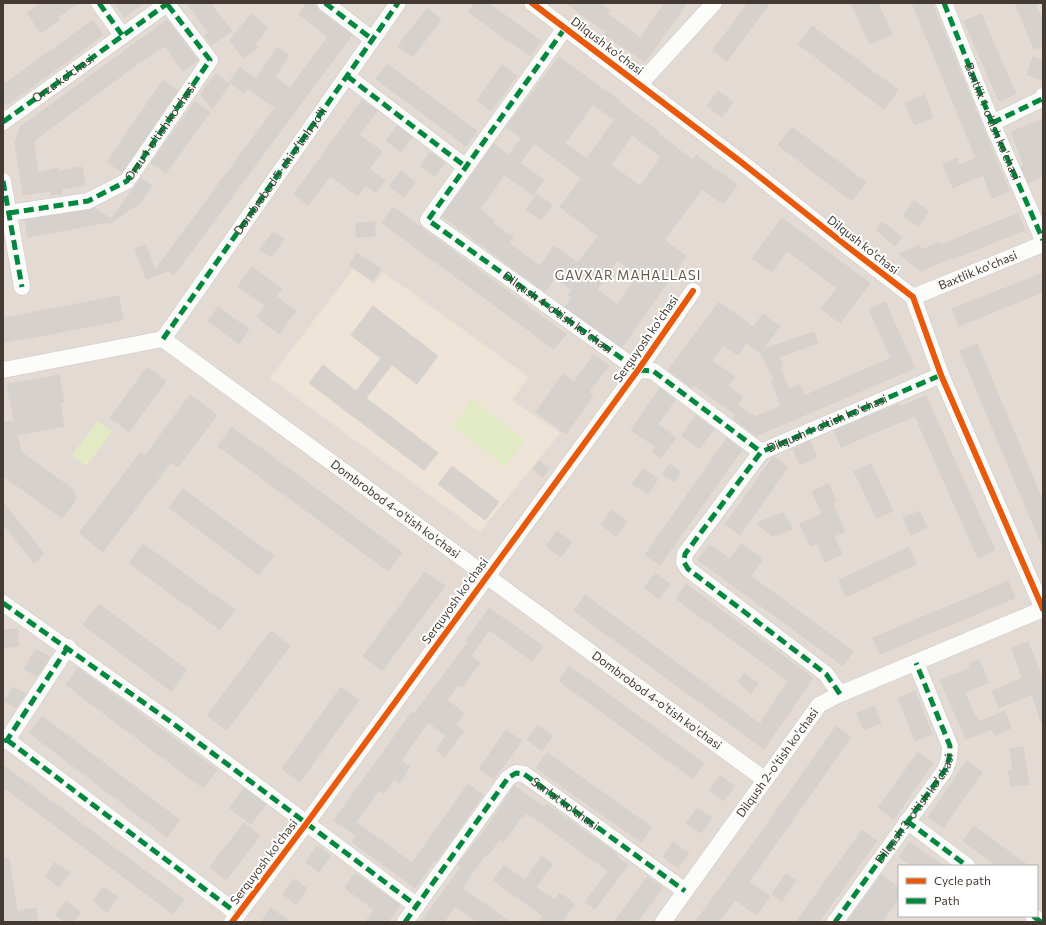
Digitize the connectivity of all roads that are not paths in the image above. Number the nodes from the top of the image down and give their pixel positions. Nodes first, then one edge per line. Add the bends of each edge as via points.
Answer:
1 (100, 3) edge
2 (167, 3) edge
3 (325, 3) edge
4 (398, 3) edge
5 (532, 3) edge
6 (714, 3) edge
7 (944, 3) edge
8 (565, 28) junction
9 (122, 35) junction
10 (372, 39) junction
11 (347, 76) junction
12 (640, 84) junction
13 (1043, 96) edge
14 (3, 122) edge
15 (992, 123) junction
16 (466, 167) junction
17 (3, 181) edge
18 (8, 213) junction
19 (1043, 240) edge
20 (1043, 244) edge
21 (22, 287) dead end
22 (693, 291) dead end
23 (913, 297) junction
24 (163, 339) junction
25 (3, 370) edge
26 (638, 370) junction
27 (942, 375) junction
28 (761, 452) junction
29 (486, 577) junction
30 (3, 603) edge
31 (1043, 609) edge
32 (68, 647) junction
33 (916, 663) junction
34 (840, 694) junction
35 (5, 741) edge
36 (764, 779) junction
37 (907, 821) junction
38 (306, 824) junction
39 (966, 865) edge
40 (685, 891) junction
41 (416, 906) junction
42 (235, 918) edge
43 (405, 922) edge
44 (663, 922) edge
45 (835, 922) edge

1 - 9 street
2 - 9 street, Orzu ko'chasi
2 - 18 street, Orzu 1-o'tish ko'chasi via 210,60 127,181 88,201
3 - 10 street
4 - 10 street, Dombrabod 5-chi o'tish yo'li
5 - 8 street, Dilqush ko'chasi
6 - 12 street
7 - 15 street, Baxtlik 1-o'tish ko'chasi
8 - 12 street, Dilqush ko'chasi
8 - 16 street, Dilqush 4-o'tish ko'chasi
9 - 14 street, Orzu ko'chasi
10 - 11 street, Dombrabod 5-chi o'tish yo'li
11 - 16 street
11 - 24 street, Dombrabod 5-chi o'tish yo'li
12 - 23 street, Dilqush ko'chasi
13 - 15 street via 1042,99
15 - 19 street, Baxtlik 1-o'tish ko'chasi
16 - 26 street, Dilqush 4-o'tish ko'chasi via 428,220
17 - 18 street
18 - 21 street
20 - 23 street, Baxtlik ko'chasi
22 - 26 street, Serquyosh ko'chasi
23 - 27 street
24 - 25 street
24 - 29 street, Dombrobod 4-o'tish ko'chasi
26 - 28 street, Dilqush 4-o'tish ko'chasi via 653,371
26 - 29 street, Serquyosh ko'chasi
27 - 28 street, Dilqush 1-o'tish ko'chasi
27 - 31 street
28 - 34 street, Dilqush 1-o'tish ko'chasi via 685,554 684,562 688,569 826,674
29 - 36 street, Dombrobod 4-o'tish ko'chasi
29 - 38 street, Serquyosh ko'chasi
30 - 32 street
31 - 33 street, Dilqush 2-o'tish ko'chasi
32 - 35 street
32 - 38 street
33 - 34 street, Dilqush 2-o'tish ko'chasi
33 - 37 street, Dilqush 3-o'tish ko'chasi via 950,746 945,770
34 - 36 street, Dilqush 2-o'tish ko'chasi via 819,705
35 - 42 street, Serquyosh ko'chasi
36 - 40 street, Dilqush 2-o'tish ko'chasi
37 - 39 street
37 - 45 street, Dilqush 3-o'tish ko'chasi
38 - 41 street
38 - 42 street, Serquyosh ko'chasi
40 - 41 street, San'at ko'chasi via 524,774 516,773 508,778
40 - 44 street, Dilqush 2-o'tish ko'chasi
41 - 43 street, San'at ko'chasi

